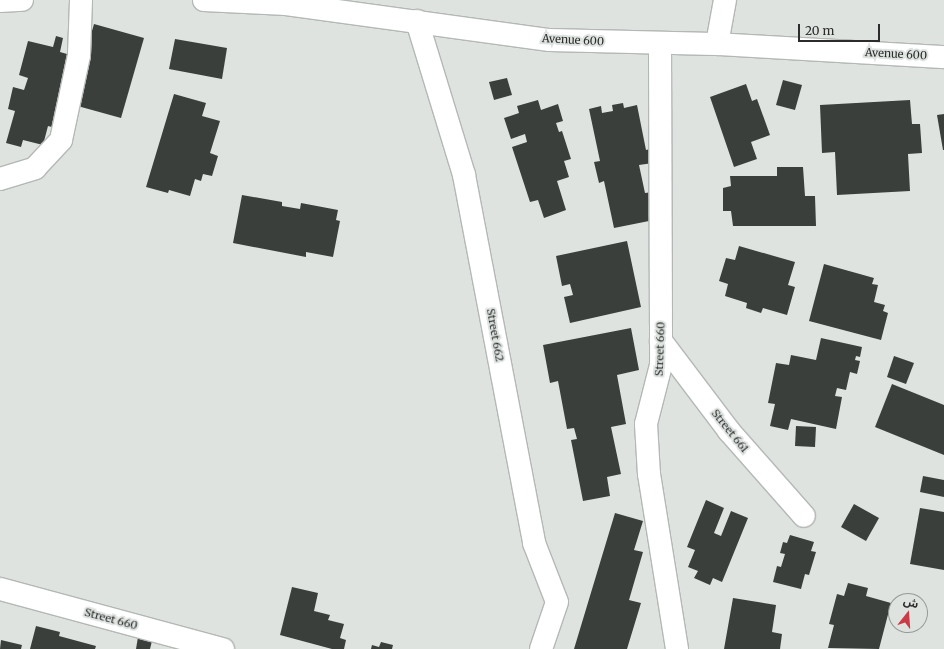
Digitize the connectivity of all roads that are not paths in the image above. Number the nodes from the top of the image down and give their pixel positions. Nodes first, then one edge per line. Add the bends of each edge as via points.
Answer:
1 (22, 0) edge
2 (81, 0) edge
3 (204, 0) edge
4 (725, 0) edge
5 (0, 1) edge
6 (417, 21) junction
7 (660, 44) junction
8 (717, 44) junction
9 (944, 57) edge
10 (0, 179) edge
11 (661, 341) junction
12 (804, 516) dead end
13 (0, 589) edge
14 (223, 649) edge
15 (541, 649) edge
16 (677, 649) edge

1 - 5 street
2 - 10 street via 79,55 61,140 35,168
3 - 6 street, Avenue 600 via 286,4
4 - 8 street
6 - 7 street, Avenue 600 via 550,40
6 - 15 street, Street 662 via 464,175 534,543 557,602
7 - 8 street, Avenue 600
7 - 11 street, Street 660
8 - 9 street, Avenue 600
11 - 12 street, Street 661 via 729,431
11 - 16 street, Street 660 via 658,382 646,424 647,459
13 - 14 street, Street 660

